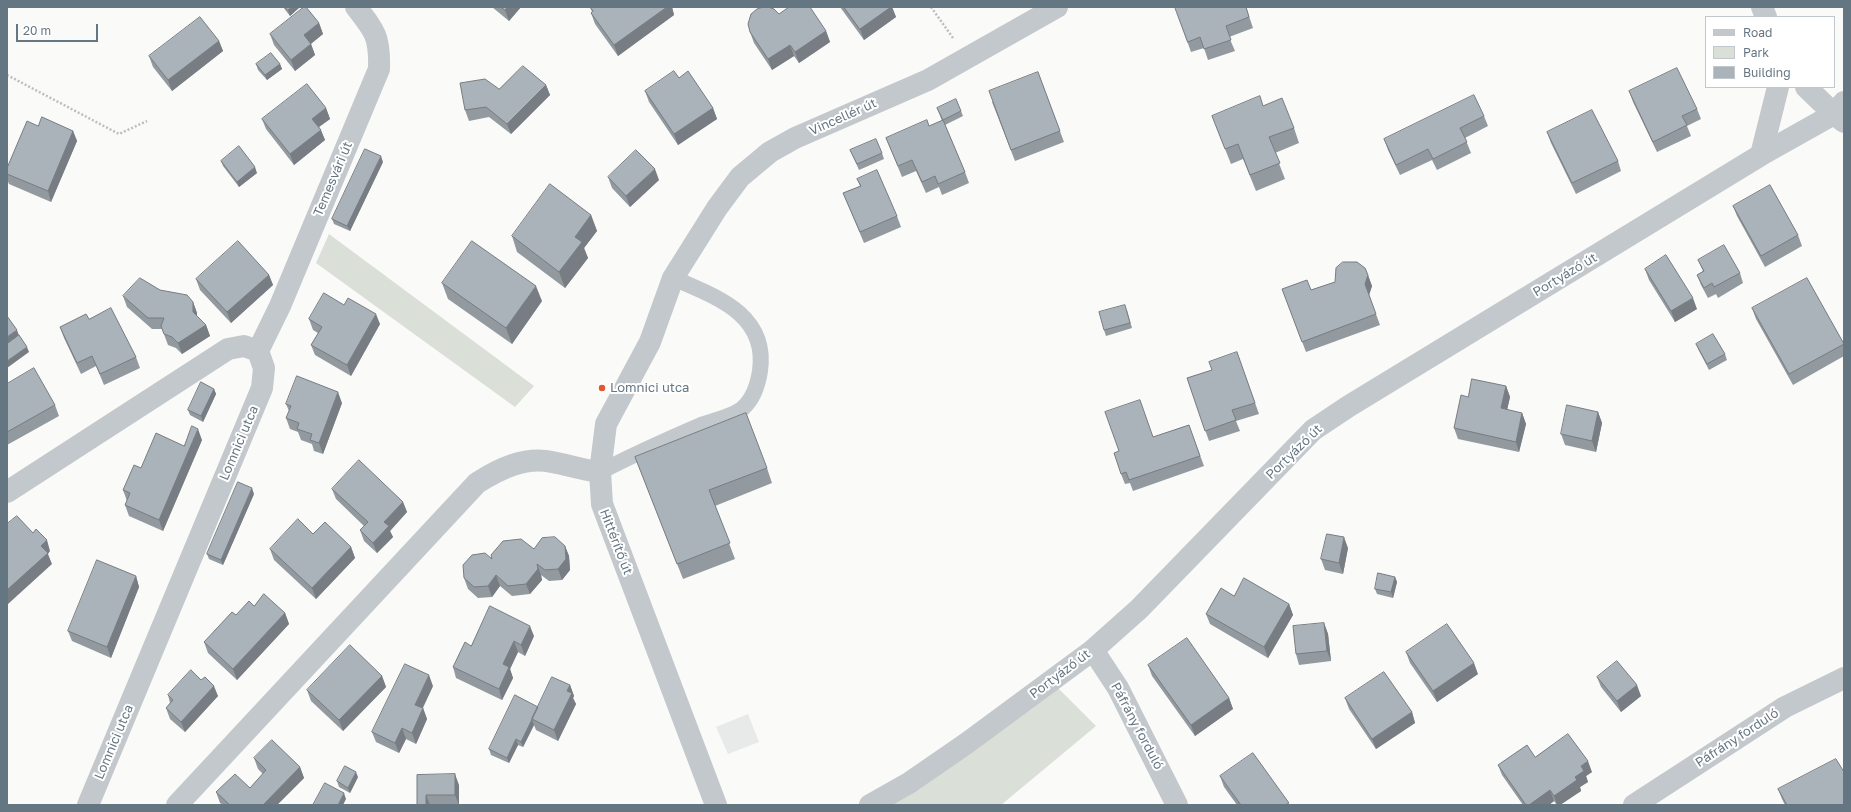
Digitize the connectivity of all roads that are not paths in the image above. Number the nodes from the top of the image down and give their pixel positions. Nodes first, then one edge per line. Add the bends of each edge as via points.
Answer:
1 (356, 7) edge
2 (1057, 7) edge
3 (1778, 88) edge
4 (1807, 88) edge
5 (1841, 113) edge
6 (1762, 155) junction
7 (674, 278) junction
8 (258, 351) junction
9 (600, 472) junction
10 (7, 492) edge
11 (1093, 650) junction
12 (1844, 678) edge
13 (88, 805) edge
14 (177, 805) edge
15 (716, 805) edge
16 (870, 805) edge
17 (1177, 805) edge
18 (1634, 805) edge

1 - 8 street, Temesvári út via 374,29 380,50 379,69 280,306
2 - 7 street, Vincellér út via 928,80 795,138 770,152 740,177 716,208
3 - 6 street
4 - 5 street
5 - 6 street, Portyázó út
6 - 11 street, Portyázó út via 1349,406 1314,430 1139,609
7 - 9 street, Hittérítő út via 650,342 606,424
7 - 9 lane via 721,299 739,311 754,331 762,358 758,387 743,409 643,449
8 - 10 street via 244,346 228,348
8 - 13 street, Lomnici utca via 264,368 262,388
9 - 14 street via 550,461 524,461 497,470 477,483
9 - 15 street, Hittérítő út via 602,504
11 - 16 street, Portyázó út via 967,743 909,783
11 - 17 street, Páfrány forduló via 1118,688
12 - 18 street, Páfrány forduló via 1785,707

